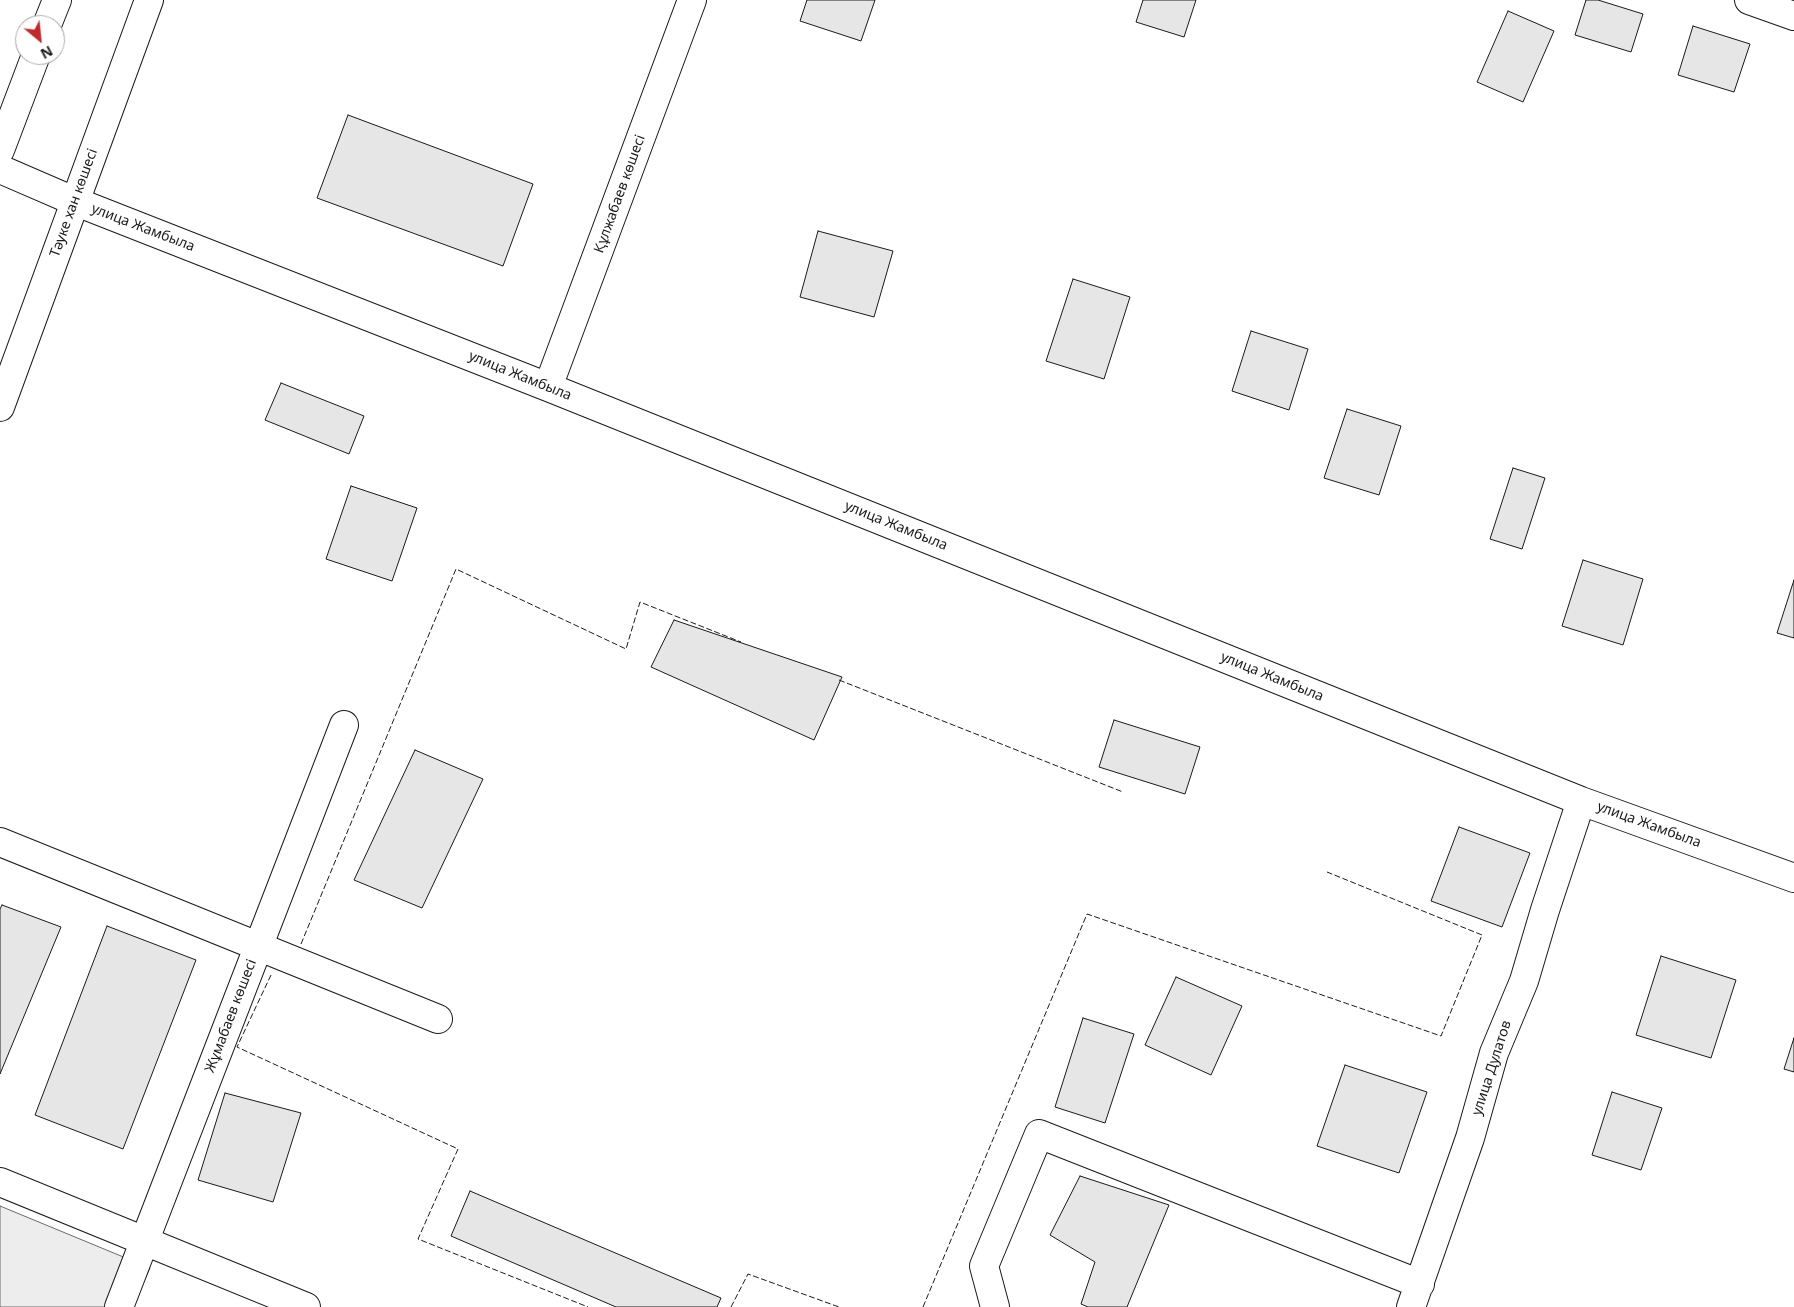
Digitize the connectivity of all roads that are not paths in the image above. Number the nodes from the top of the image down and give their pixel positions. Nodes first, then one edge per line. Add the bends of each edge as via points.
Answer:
1 (57, 0) edge
2 (149, 0) edge
3 (692, 0) edge
4 (1749, 0) edge
5 (51, 15) edge
6 (1794, 16) edge
7 (32, 65) edge
8 (0, 150) edge
9 (0, 169) edge
10 (74, 201) junction
11 (548, 387) junction
12 (0, 407) edge
13 (344, 725) dead end
14 (1581, 801) junction
15 (0, 842) edge
16 (1794, 878) edge
17 (258, 946) junction
18 (438, 1019) dead end
19 (0, 1182) edge
20 (144, 1241) junction
21 (1416, 1295) edge
22 (119, 1307) edge
23 (306, 1307) edge
24 (995, 1307) edge

1 - 5 street
2 - 10 street, Тәуке хан көшесі
3 - 11 street, Құлжабаев көшесі
4 - 6 street
7 - 8 street
9 - 10 street, улица Жамбыла
10 - 11 street, улица Жамбыла
10 - 12 street, Тәуке хан көшесі
11 - 14 street, улица Жамбыла
13 - 17 street, Жұмабаев көшесі
14 - 16 street, улица Жамбыла
14 - 21 street, улица Дулатов via 1524,981 1494,1053 1470,1138
15 - 17 street
17 - 18 street
17 - 20 street, Жұмабаев көшесі
19 - 20 street
20 - 22 street, Жұмабаев көшесі
20 - 23 street
21 - 24 street via 1039,1134 984,1266

